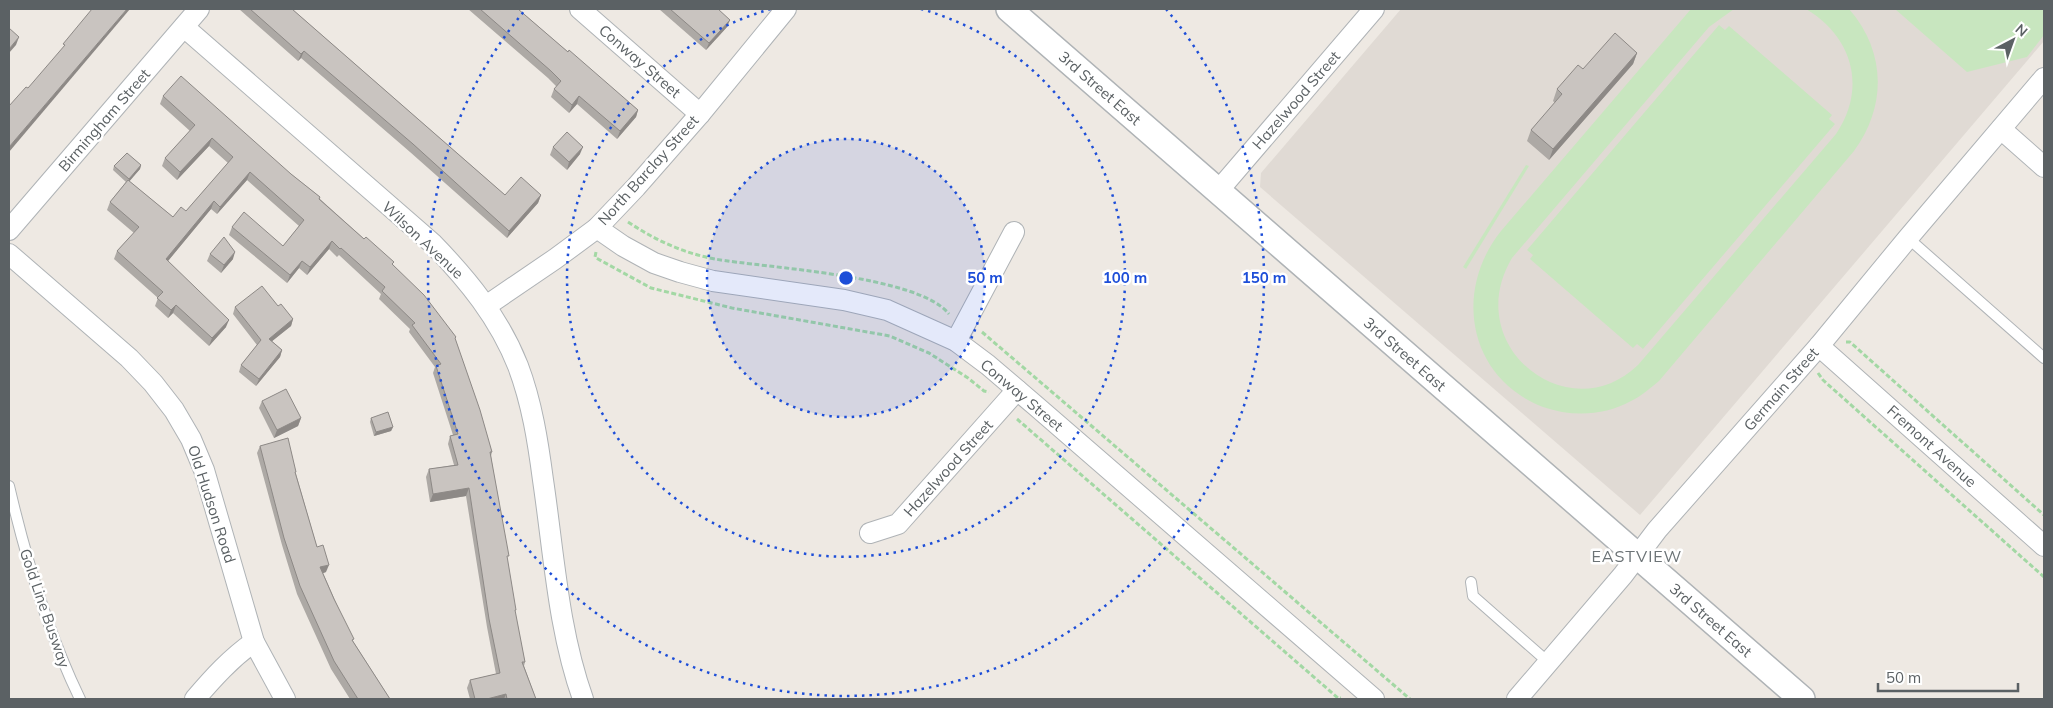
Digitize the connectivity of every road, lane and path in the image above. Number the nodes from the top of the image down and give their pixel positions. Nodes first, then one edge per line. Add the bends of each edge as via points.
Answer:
1 (199, 9) edge
2 (580, 9) edge
3 (786, 9) edge
4 (1009, 9) edge
5 (1374, 9) edge
6 (184, 27) junction
7 (2044, 78) edge
8 (700, 114) junction
9 (2001, 129) junction
10 (2044, 167) edge
11 (1218, 191) junction
12 (626, 220) dead end
13 (597, 228) junction
14 (9, 230) edge
15 (1014, 232) dead end
16 (1908, 238) junction
17 (596, 250) dead end
18 (9, 254) edge
19 (486, 306) junction
20 (949, 314) dead end
21 (979, 332) dead end
22 (956, 341) junction
23 (1844, 342) dead end
24 (1819, 346) junction
25 (2044, 358) edge
26 (1818, 373) dead end
27 (1017, 390) junction
28 (988, 392) dead end
29 (1016, 416) dead end
30 (9, 486) edge
31 (2044, 515) edge
32 (870, 533) dead end
33 (2044, 546) edge
34 (1637, 556) junction
35 (2044, 577) edge
36 (1471, 582) dead end
37 (254, 642) junction
38 (1548, 662) junction
39 (1341, 698) dead end
40 (1370, 698) edge
41 (80, 699) edge
42 (195, 699) edge
43 (285, 699) edge
44 (583, 699) edge
45 (1410, 699) edge
46 (1517, 699) edge
47 (1802, 699) edge

1 - 6 street, Birmingham Street
2 - 8 street, Conway Street
3 - 8 street, North Barclay Street
4 - 11 street, 3rd Street East
5 - 11 street, Hazelwood Street
6 - 14 street, Birmingham Street
6 - 19 street, Wilson Avenue via 432,243 462,274
7 - 9 street, Germain Street
8 - 13 street, North Barclay Street
9 - 10 street
9 - 16 street, Germain Street
11 - 34 street, 3rd Street East
12 - 20 path via 680,250 714,259 876,282 932,302
13 - 19 street, North Barclay Street
13 - 22 street, Conway Street via 654,263 680,272 713,281 844,300 887,310
15 - 22 street
16 - 24 street, Germain Street
16 - 25 lane
17 - 28 path via 598,259 651,288 732,308 890,336 928,353
18 - 37 street, Old Hudson Road via 129,358 174,410 204,470
19 - 44 street, Wilson Avenue via 507,342 529,398 562,625
21 - 45 path via 984,332
22 - 27 street, Conway Street
23 - 31 path via 1850,342
24 - 33 street, Fremont Avenue
24 - 34 street, Germain Street via 1656,530
26 - 35 path
27 - 32 street, Hazelwood Street via 898,524
27 - 40 street, Conway Street
29 - 39 path
30 - 41 lane, Gold Line Busway via 26,557 60,658
34 - 38 street, Germain Street
34 - 47 street, 3rd Street East
36 - 38 lane via 1473,596
37 - 42 street via 222,667
37 - 43 street, Old Hudson Road
38 - 46 street, Germain Street

